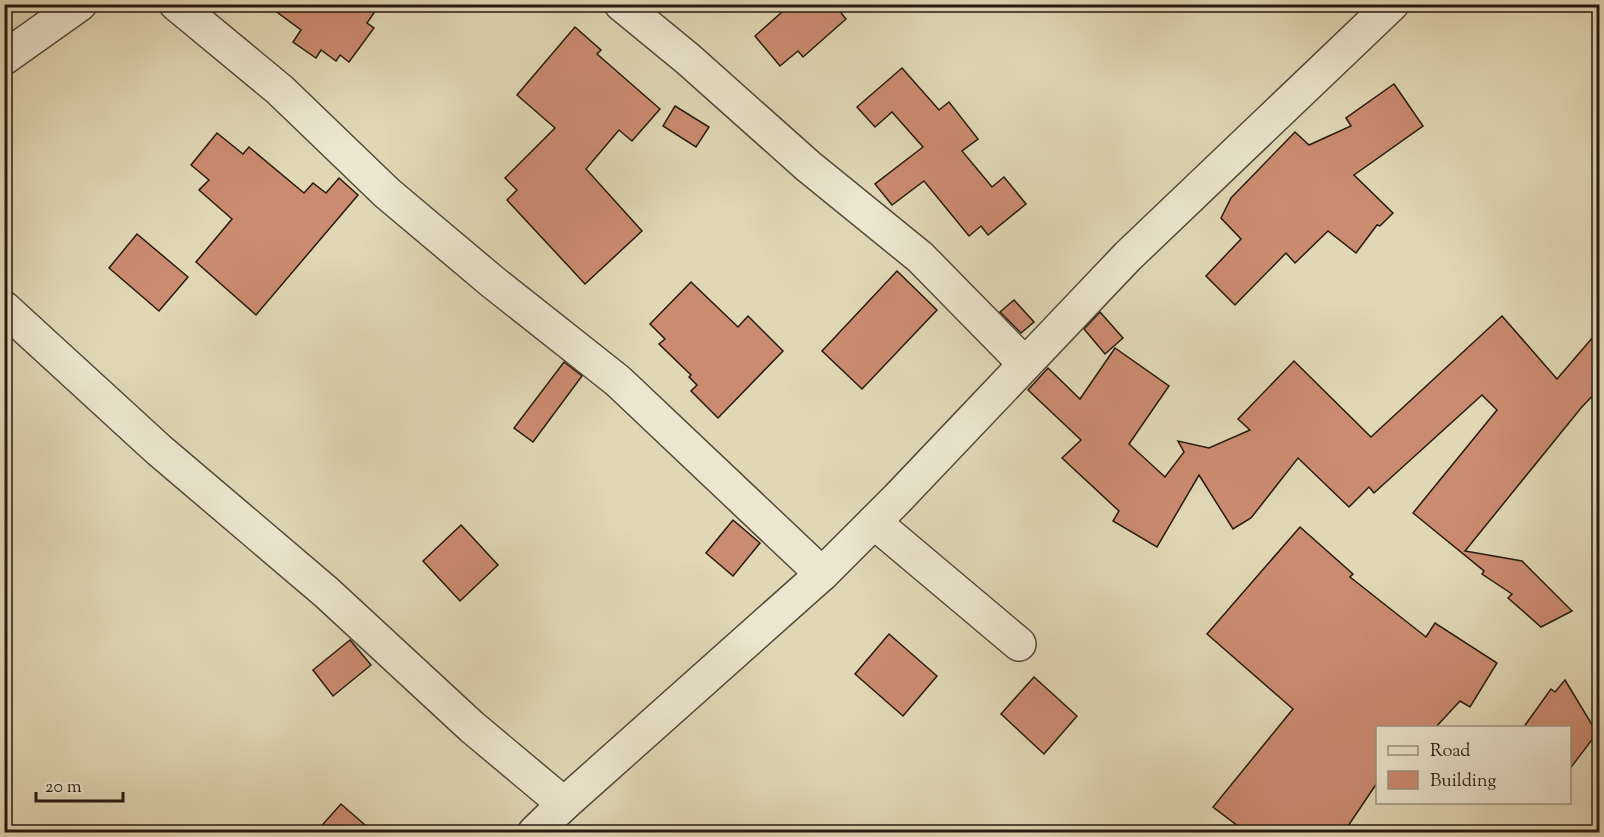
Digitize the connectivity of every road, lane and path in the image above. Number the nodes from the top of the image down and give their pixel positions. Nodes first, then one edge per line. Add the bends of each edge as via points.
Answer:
1 (80, 4) edge
2 (176, 4) edge
3 (621, 4) edge
4 (1392, 4) edge
5 (4, 58) edge
6 (4, 308) edge
7 (1025, 364) junction
8 (874, 522) junction
9 (822, 574) junction
10 (1019, 644) dead end
11 (564, 804) junction
12 (535, 832) edge

1 - 5 street
2 - 9 street via 280,90 387,193 618,381
3 - 7 street via 920,257
4 - 7 street via 1128,256
6 - 11 street via 159,450
7 - 8 street
8 - 9 street
8 - 10 street
9 - 11 street
11 - 12 street

